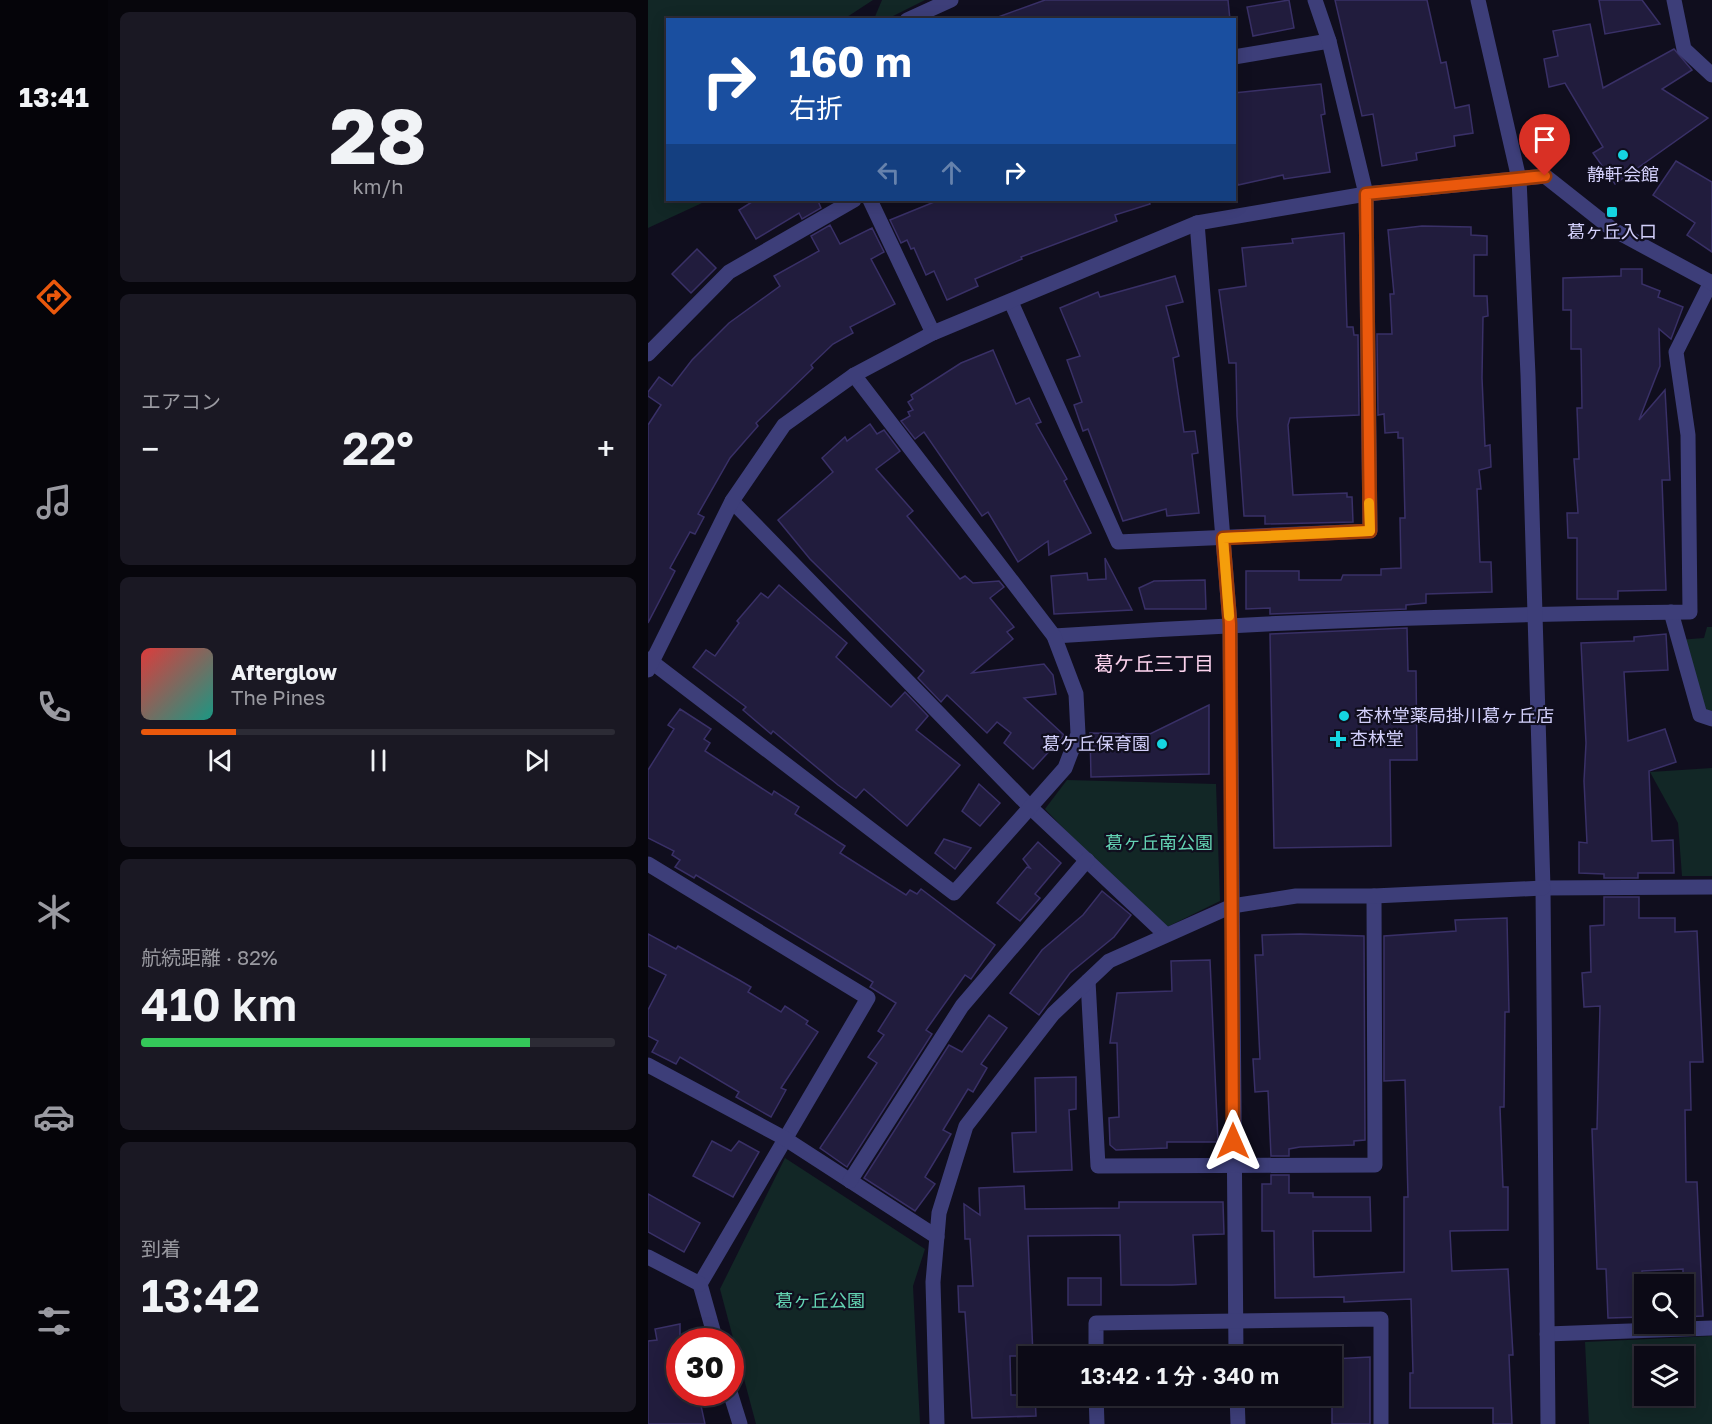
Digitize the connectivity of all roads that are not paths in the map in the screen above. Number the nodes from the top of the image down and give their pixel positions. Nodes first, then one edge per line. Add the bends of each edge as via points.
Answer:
1 (951, 0) edge
2 (1315, 0) edge
3 (1478, 0) edge
4 (1674, 0) edge
5 (912, 18) edge
6 (1329, 41) junction
7 (1236, 57) edge
8 (1712, 75) edge
9 (1519, 179) junction
10 (1366, 194) junction
11 (852, 201) edge
12 (870, 201) edge
13 (1197, 223) junction
14 (1711, 283) edge
15 (1011, 302) junction
16 (933, 333) junction
17 (648, 354) edge
18 (854, 375) junction
19 (732, 501) junction
20 (1223, 538) junction
21 (1671, 612) junction
22 (1537, 614) junction
23 (1230, 624) junction
24 (1054, 636) junction
25 (649, 664) edge
26 (1712, 720) edge
27 (1030, 807) junction
28 (1087, 860) junction
29 (648, 864) edge
30 (1712, 887) edge
31 (1543, 888) junction
32 (1374, 896) junction
33 (1232, 906) junction
34 (1165, 934) junction
35 (1088, 981) junction
36 (648, 1065) edge
37 (784, 1138) junction
38 (1233, 1164) junction
39 (850, 1181) junction
40 (937, 1237) junction
41 (648, 1257) edge
42 (700, 1284) junction
43 (1236, 1321) junction
44 (712, 1328) edge
45 (1712, 1328) edge
46 (1547, 1335) junction
47 (1096, 1346) edge
48 (1236, 1346) edge
49 (734, 1406) edge
50 (1096, 1406) edge
51 (1237, 1406) edge
52 (740, 1424) edge
53 (937, 1424) edge
54 (1097, 1424) edge
55 (1238, 1424) edge
56 (1381, 1424) edge
57 (1548, 1424) edge

1 - 5 street
2 - 6 street
3 - 9 street
4 - 8 street via 1684,49
6 - 7 street
6 - 10 street
9 - 10 street
9 - 14 street via 1545,176 1612,229
9 - 22 street
10 - 13 street
10 - 20 street via 1370,531
11 - 17 street via 729,272
12 - 16 street
13 - 15 street
13 - 20 street
14 - 21 street via 1676,352 1688,435 1689,612
15 - 16 street
15 - 20 street via 1118,543
16 - 18 street
18 - 19 street via 784,425
18 - 24 street
19 - 25 street
19 - 27 street
20 - 23 street
21 - 22 street
21 - 26 street via 1700,715
22 - 23 street
22 - 31 street
23 - 24 street
23 - 33 street
24 - 27 street via 1076,694 1078,734 1065,768
25 - 27 street via 954,893
27 - 28 street
28 - 34 street
28 - 39 street via 962,1006
29 - 37 street via 868,998
30 - 31 street
31 - 32 street
31 - 46 street
32 - 33 street via 1296,896
32 - 38 street via 1375,1165
33 - 34 street
33 - 38 street
34 - 35 street via 1109,961
35 - 38 street via 1098,1166
35 - 40 street via 1053,1014 966,1126 939,1213
36 - 37 street
37 - 39 street
37 - 42 street
38 - 43 street
39 - 40 street
40 - 53 street via 933,1282
41 - 42 street
42 - 44 street
43 - 47 street via 1096,1323
43 - 48 street
43 - 56 street via 1381,1319
45 - 46 street
46 - 57 street
49 - 52 street
50 - 54 street
51 - 55 street

